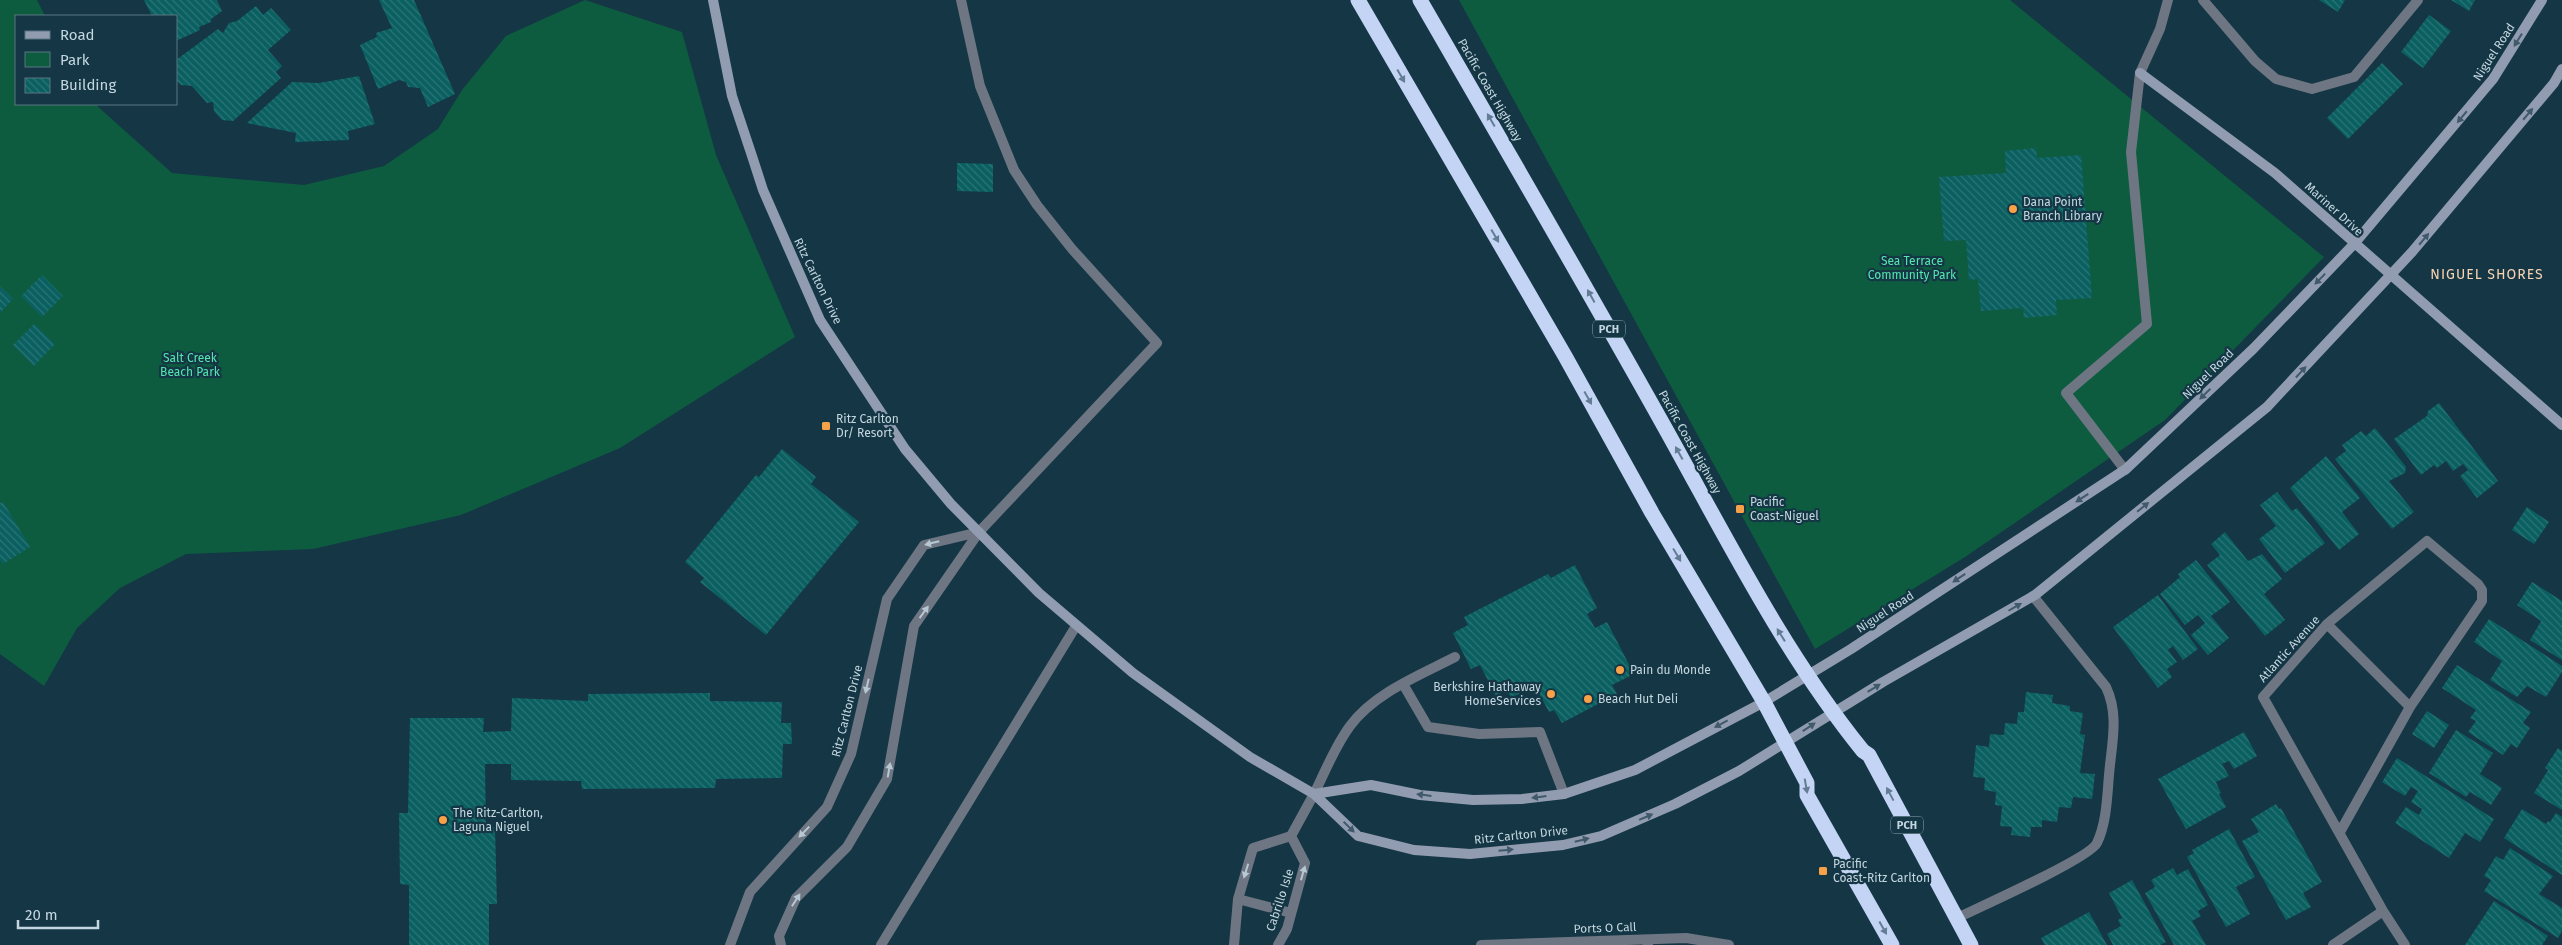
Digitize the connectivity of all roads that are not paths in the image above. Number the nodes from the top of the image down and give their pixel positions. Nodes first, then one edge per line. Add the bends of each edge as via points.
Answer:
1 (713, 0) edge
2 (961, 0) edge
3 (1358, 0) edge
4 (2168, 0) edge
5 (2203, 0) edge
6 (2418, 0) edge
7 (2542, 0) edge
8 (1421, 1) edge
9 (2562, 70) edge
10 (2140, 73) junction
11 (2354, 244) junction
12 (2391, 275) junction
13 (2562, 425) edge
14 (2125, 470) junction
15 (979, 532) junction
16 (2033, 596) junction
17 (2327, 624) junction
18 (1076, 626) junction
19 (1455, 657) dead end
20 (1808, 676) junction
21 (1403, 684) junction
22 (1764, 702) junction
23 (2410, 707) junction
24 (1832, 713) junction
25 (1787, 742) junction
26 (1314, 794) junction
27 (1564, 794) junction
28 (2340, 832) junction
29 (1291, 836) junction
30 (1238, 899) junction
31 (2384, 911) junction
32 (1291, 913) junction
33 (1957, 918) junction
34 (1647, 942) edge
35 (730, 945) edge
36 (781, 945) edge
37 (881, 945) edge
38 (1234, 945) edge
39 (1278, 945) edge
40 (1481, 945) edge
41 (1729, 945) edge
42 (1892, 945) edge
43 (1971, 945) edge
44 (2333, 945) edge
45 (2405, 945) edge

1 - 15 street, Ritz Carlton Drive via 732,96 763,190 820,320 905,449
2 - 15 street via 980,86 1014,170 1066,242 1157,343
3 -> 22 highway
4 - 10 street via 2160,29
5 - 6 street via 2255,61 2276,79 2312,89 2354,78
7 -> 11 street, Niguel Road via 2493,79
20 -> 8 highway, Pacific Coast Highway / PCH via 1780,634 1516,162
12 -> 9 street
10 - 11 street, Mariner Drive via 2275,174
10 - 14 street via 2131,152 2147,324 2066,393
11 - 12 street, Mariner Drive
11 -> 14 street, Niguel Road via 2252,349
12 - 13 street, Mariner Drive
16 -> 12 street via 2267,407
14 -> 20 street, Niguel Road
15 - 18 street, Ritz Carlton Drive via 1038,593
15 -> 35 street, Ritz Carlton Drive via 924,545 887,599 851,754 827,807 750,892
36 -> 15 street via 779,936 796,898 847,847 887,779 914,626
24 -> 16 street
16 - 33 street via 2106,687 2113,701 2114,727 2104,821 2096,845 2084,854 2042,878
17 - 23 street
17 - 23 street, Atlantic Avenue via 2426,541 2478,584 2482,590 2482,601
17 - 28 street, Atlantic Avenue via 2263,697
18 - 26 street, Ritz Carlton Drive via 1133,674 1250,757
18 - 37 street
19 - 21 street
20 - 22 street, Niguel Road
20 - 24 highway, Pacific Coast Highway / PCH
21 - 26 street via 1367,708 1350,726
21 - 27 street via 1428,727 1479,734 1540,732
22 - 25 highway
22 -> 27 street via 1635,770
23 - 28 street
25 -> 24 street, Ritz Carlton Drive
33 -> 24 highway, Pacific Coast Highway / PCH via 1869,755
26 -> 25 street, Ritz Carlton Drive via 1358,836 1414,850 1470,854 1563,845 1601,836 1675,804
25 -> 42 highway via 1807,783 1807,795
27 -> 26 street via 1472,800 1420,795 1371,785
26 - 29 street
28 - 31 street, Atlantic Avenue
29 -> 30 street via 1253,848
32 -> 29 street, Cabrillo Isle via 1305,863
30 - 32 street
30 - 38 street
31 - 44 street
31 - 45 street, Atlantic Avenue
32 - 39 street, Cabrillo Isle
33 - 43 highway, Pacific Coast Highway / PCH
34 - 40 street, Ports O Call
34 - 41 street, Ports O Call via 1686,938

